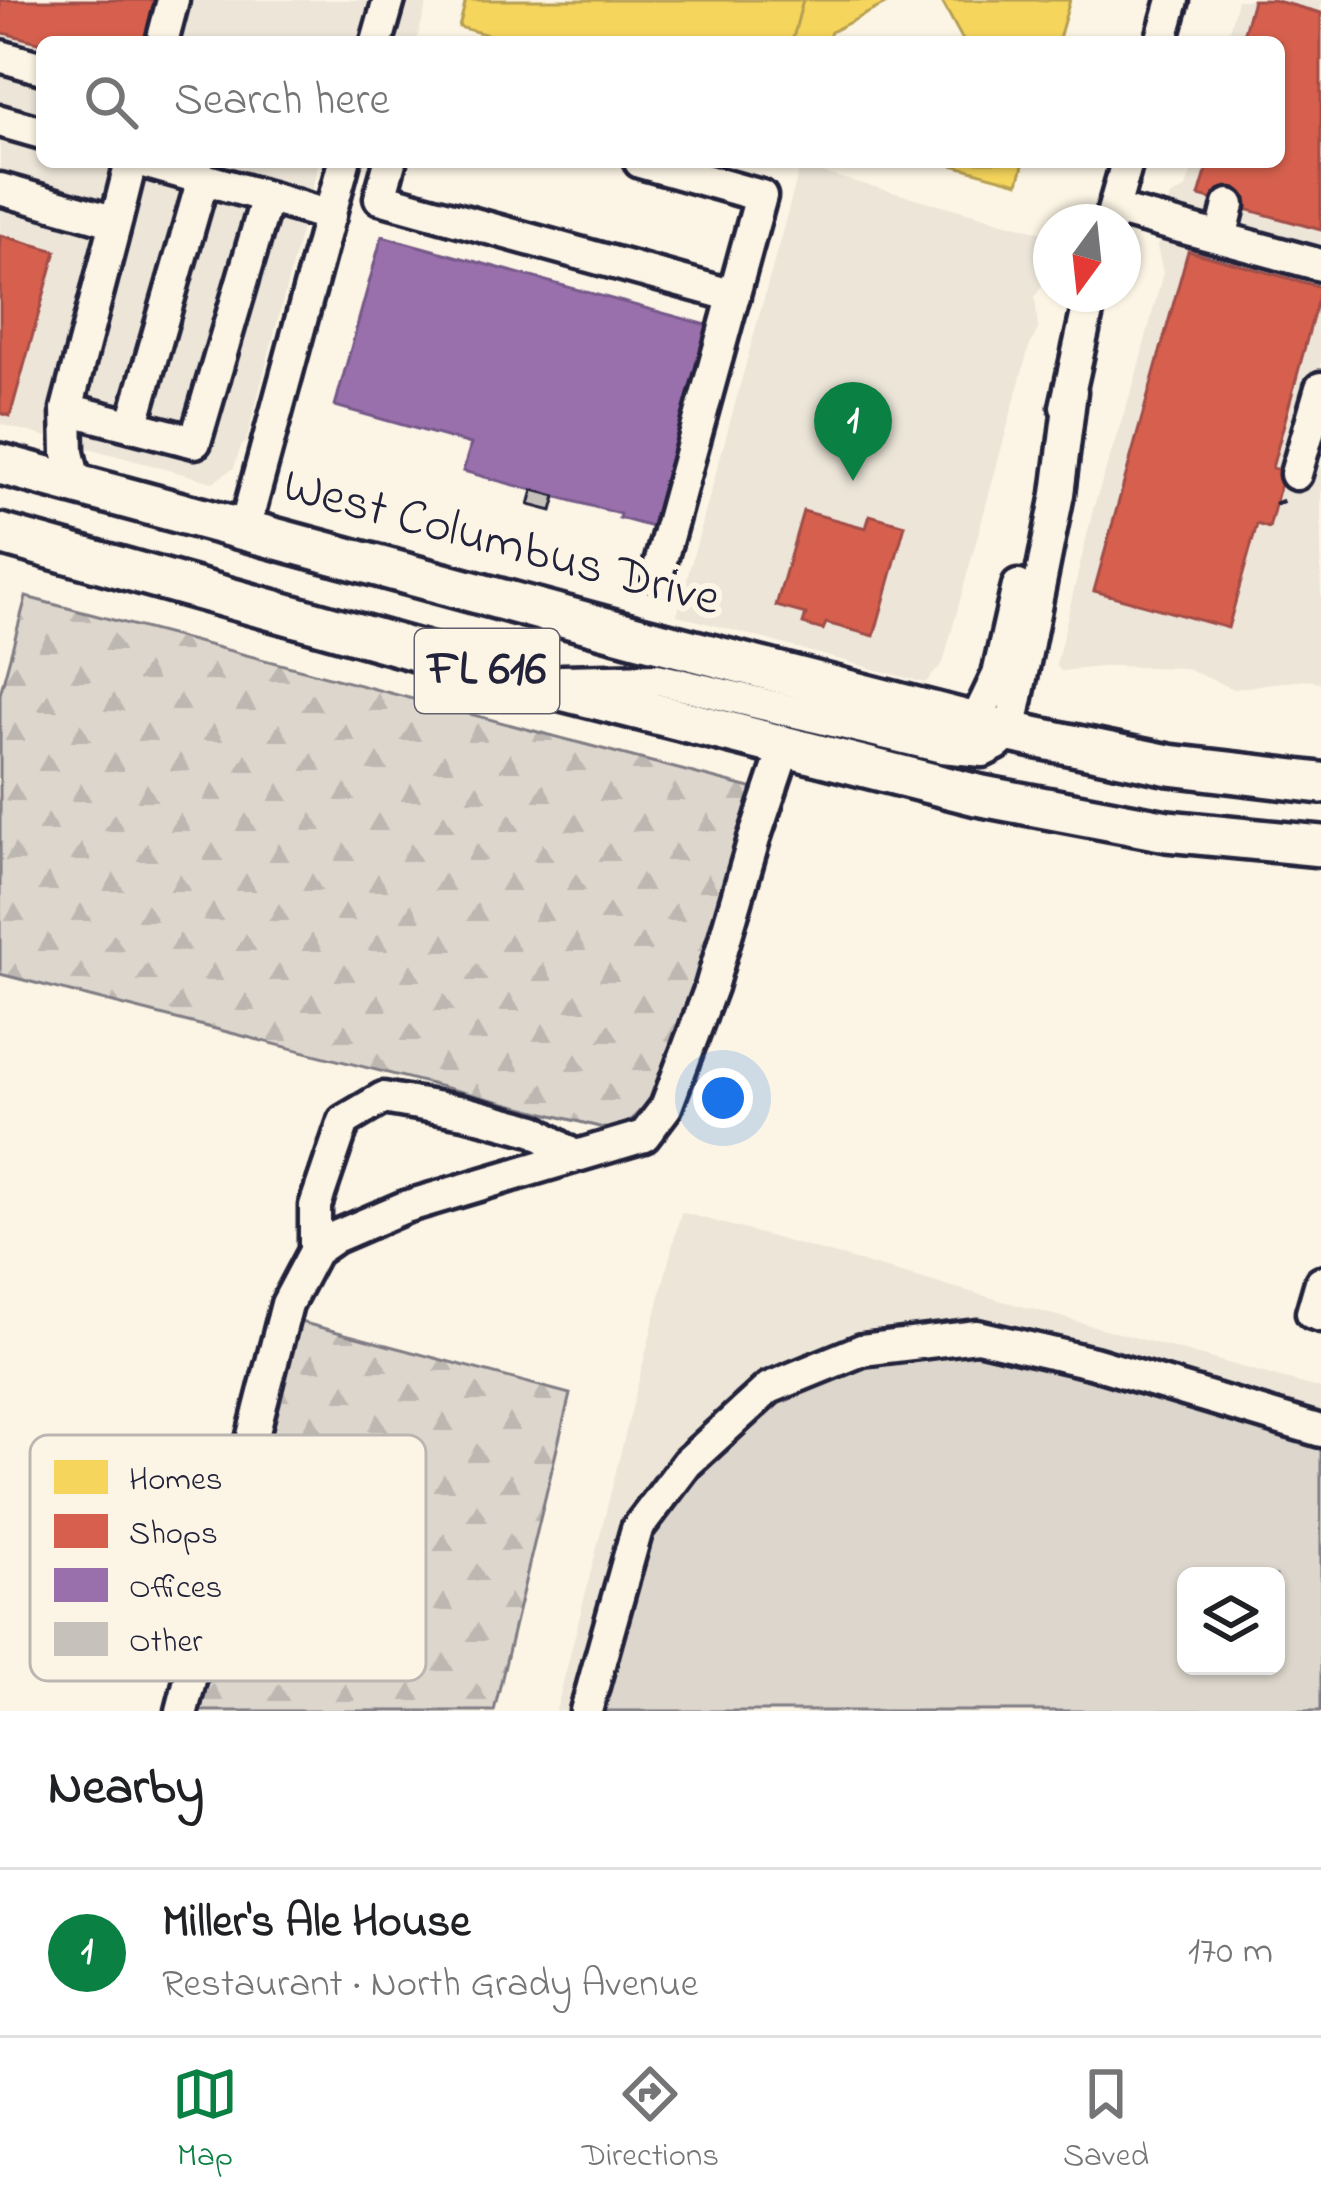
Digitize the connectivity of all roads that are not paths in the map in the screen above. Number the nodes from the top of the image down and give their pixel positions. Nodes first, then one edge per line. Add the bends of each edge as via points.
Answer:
1 (173, 0) edge
2 (389, 0) edge
3 (1173, 0) edge
4 (164, 36) edge
5 (379, 36) edge
6 (1163, 36) edge
7 (0, 56) edge
8 (36, 66) edge
9 (0, 121) edge
10 (36, 131) edge
11 (130, 168) edge
12 (165, 168) edge
13 (342, 168) edge
14 (388, 168) edge
15 (661, 168) edge
16 (1125, 168) edge
17 (203, 179) junction
18 (0, 189) edge
19 (267, 197) junction
20 (1115, 204) edge
21 (1229, 205) dead end
22 (330, 216) junction
23 (1141, 221) edge
24 (116, 222) junction
25 (1221, 238) junction
26 (1300, 267) edge
27 (734, 296) junction
28 (1087, 312) edge
29 (1321, 388) edge
30 (67, 409) junction
31 (132, 426) junction
32 (0, 464) edge
33 (1296, 474) dead end
34 (76, 484) junction
35 (244, 531) junction
36 (0, 534) edge
37 (657, 575) dead end
38 (526, 682) junction
39 (993, 728) junction
40 (785, 747) junction
41 (1321, 783) edge
42 (1321, 846) edge
43 (574, 1156) junction
44 (315, 1251) junction
45 (1321, 1282) edge
46 (1321, 1316) edge
47 (1321, 1432) edge
48 (253, 1435) edge
49 (190, 1681) edge
50 (182, 1711) edge
51 (586, 1711) edge

1 - 4 street
2 - 5 street
3 - 6 street
7 - 8 street
9 - 10 street
11 - 24 street
12 - 17 street
13 - 22 street
14 - 27 street via 380,198
15 - 27 street via 761,196
16 - 20 street
17 - 19 street
17 - 31 street
18 - 24 street
19 - 22 street
19 - 31 street via 195,442
21 - 25 street
22 - 35 street
23 - 25 street
24 - 30 street
25 - 26 street
27 - 37 street
28 - 39 street via 1058,494
29 - 33 street
30 - 31 street
30 - 34 street
32 - 34 main road, West Columbus Drive / FL 616
34 - 35 main road, West Columbus Drive / FL 616
35 - 39 main road, West Columbus Drive / FL 616
36 - 38 main road, FL 616
38 - 39 street via 658,679 967,751 997,744
38 - 40 main road, FL 616
39 - 41 main road, FL 616 via 1169,765
40 - 42 main road, FL 616 via 1167,831
40 - 43 street via 666,1108 644,1136
43 - 44 street via 405,1207
43 - 44 street via 535,1131 383,1098 344,1121 314,1206
44 - 48 street via 287,1304
45 - 46 street via 1312,1312
47 - 51 street via 977,1336 862,1350 770,1388 687,1462 637,1529
49 - 50 street

